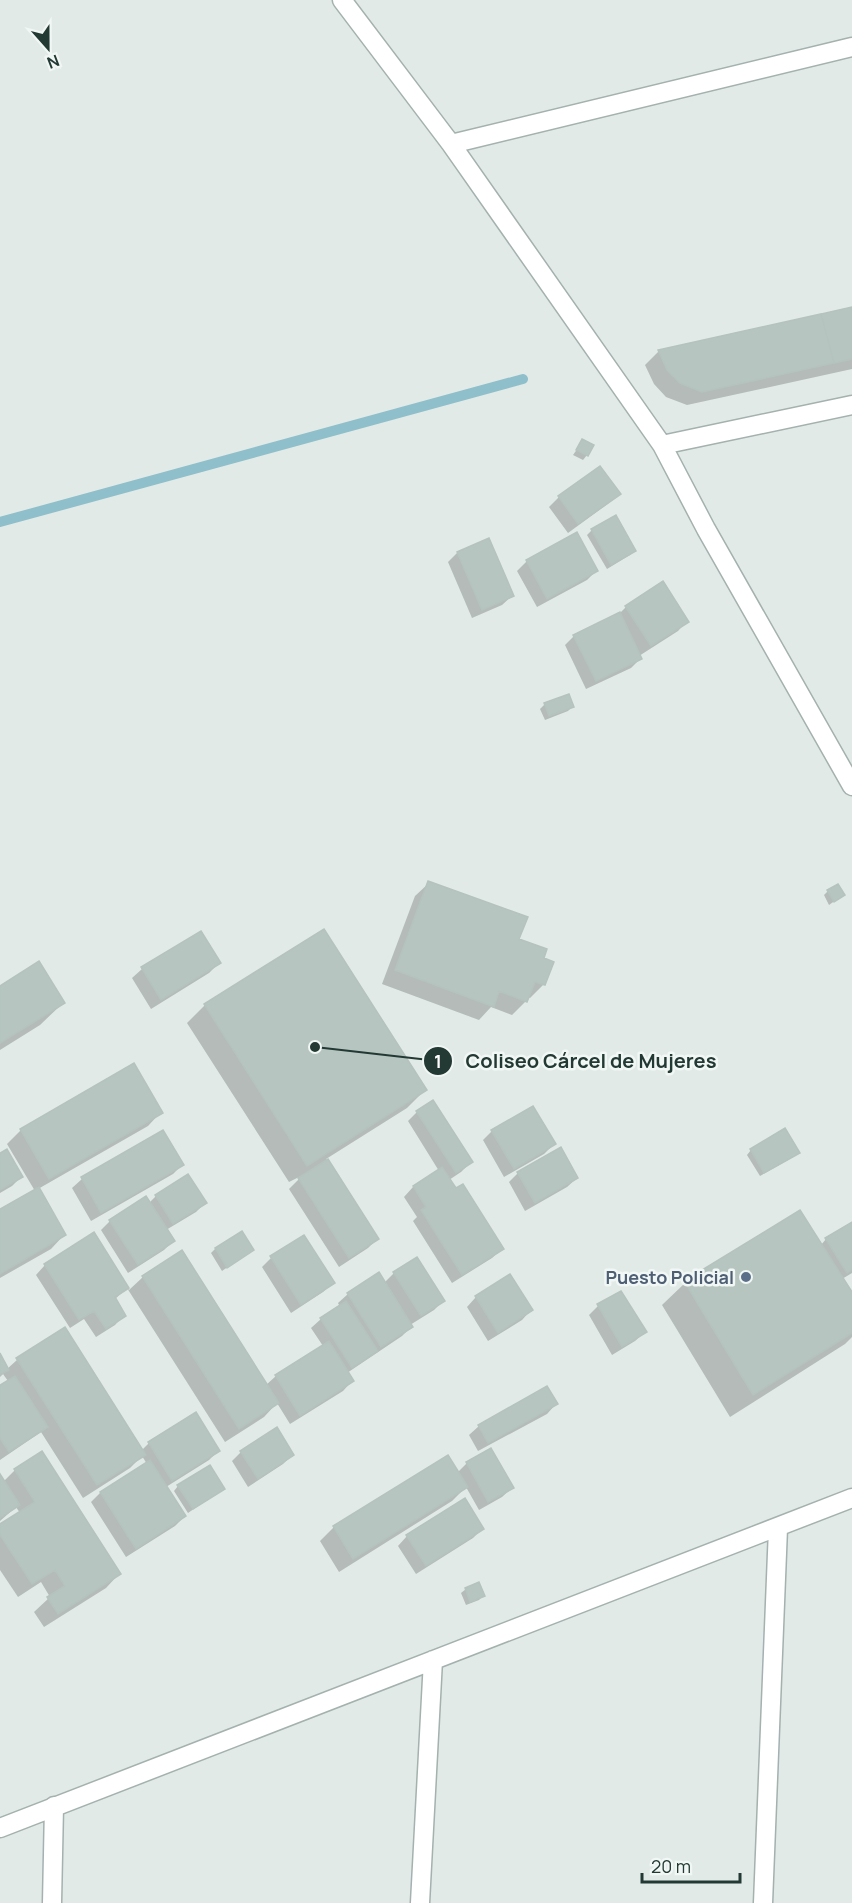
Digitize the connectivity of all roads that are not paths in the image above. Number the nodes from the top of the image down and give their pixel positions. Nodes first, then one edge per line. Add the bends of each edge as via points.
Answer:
1 (342, 0) edge
2 (852, 47) edge
3 (451, 144) junction
4 (852, 405) edge
5 (662, 445) junction
6 (852, 786) edge
7 (852, 1498) edge
8 (778, 1528) junction
9 (433, 1660) junction
10 (54, 1806) junction
11 (0, 1828) edge
12 (52, 1903) edge
13 (420, 1903) edge
14 (764, 1903) edge

1 - 3 street
2 - 3 street
3 - 5 street
4 - 5 street
5 - 6 street
7 - 8 street
8 - 9 street
8 - 14 street
9 - 10 street
9 - 13 street
10 - 11 street
10 - 12 street

